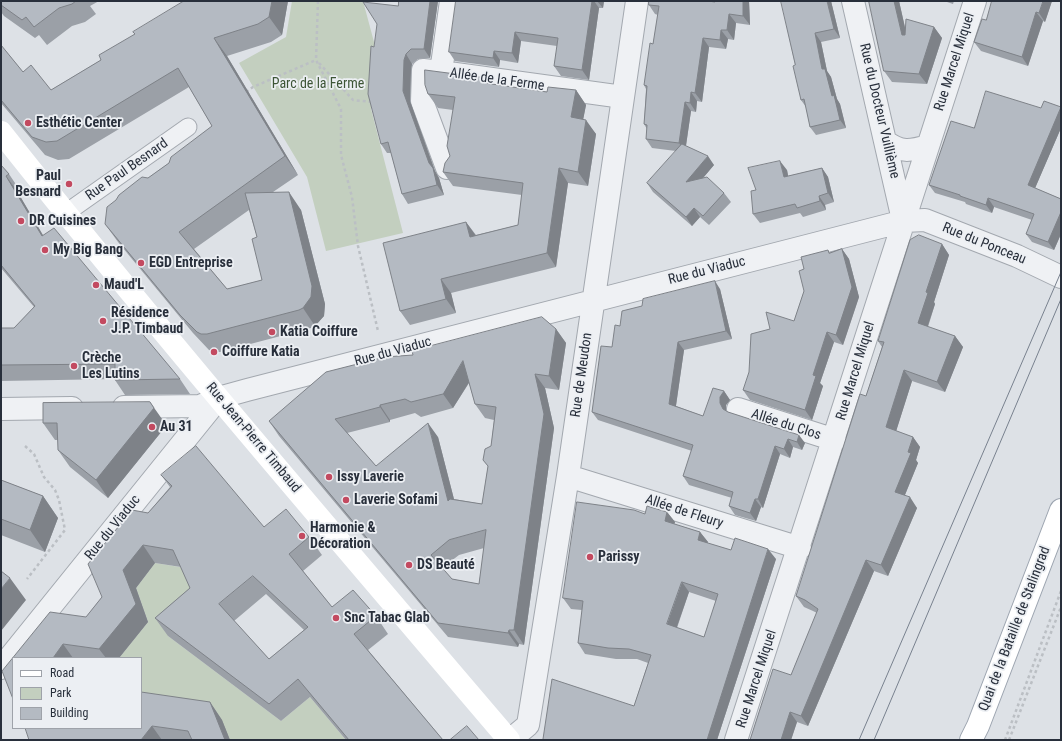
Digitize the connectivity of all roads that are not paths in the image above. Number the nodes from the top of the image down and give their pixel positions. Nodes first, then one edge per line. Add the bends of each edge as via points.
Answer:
1 (451, 1) edge
2 (637, 1) edge
3 (853, 1) edge
4 (975, 1) edge
5 (441, 72) junction
6 (623, 97) junction
7 (188, 127) dead end
8 (1, 132) edge
9 (885, 141) junction
10 (928, 146) junction
11 (447, 168) edge
12 (66, 213) junction
13 (904, 221) junction
14 (1061, 278) edge
15 (593, 300) junction
16 (218, 398) junction
17 (1, 409) edge
18 (738, 409) dead end
19 (835, 440) junction
20 (568, 476) junction
21 (1061, 510) edge
22 (800, 548) junction
23 (1, 668) edge
24 (975, 735) edge
25 (510, 740) edge
26 (736, 740) edge

1 - 5 street, Allée de la Ferme
2 - 6 street, Rue de Meudon
3 - 9 street, Rue du Docteur Vuillième
4 - 10 street, Rue Marcel Miquel
5 - 6 street, Allée de la Ferme
5 - 11 street via 423,70 422,101
6 - 15 street, Rue de Meudon
7 - 12 street, Rue Paul Besnard
8 - 12 main road, Rue Jean-Pierre Timbaud
9 - 10 street via 895,148 906,150
9 - 13 street, Rue du Docteur Vuillième
10 - 13 street, Rue Marcel Miquel
12 - 16 main road, Rue Jean-Pierre Timbaud
13 - 14 street, Rue du Ponceau via 925,220 1017,256
13 - 15 street, Rue du Viaduc
13 - 19 street, Rue Marcel Miquel
15 - 16 street, Rue du Viaduc
15 - 20 street, Rue de Meudon
16 - 17 street via 200,406
16 - 23 street, Rue du Viaduc
16 - 25 main road, Rue Jean-Pierre Timbaud
18 - 19 street, Allée du Clos
19 - 22 street, Rue Marcel Miquel
20 - 22 street, Allée de Fleury
20 - 25 street, Rue de Meudon via 528,725
21 - 24 main road, Quai de la Bataille de Stalingrad
22 - 26 street, Rue Marcel Miquel

